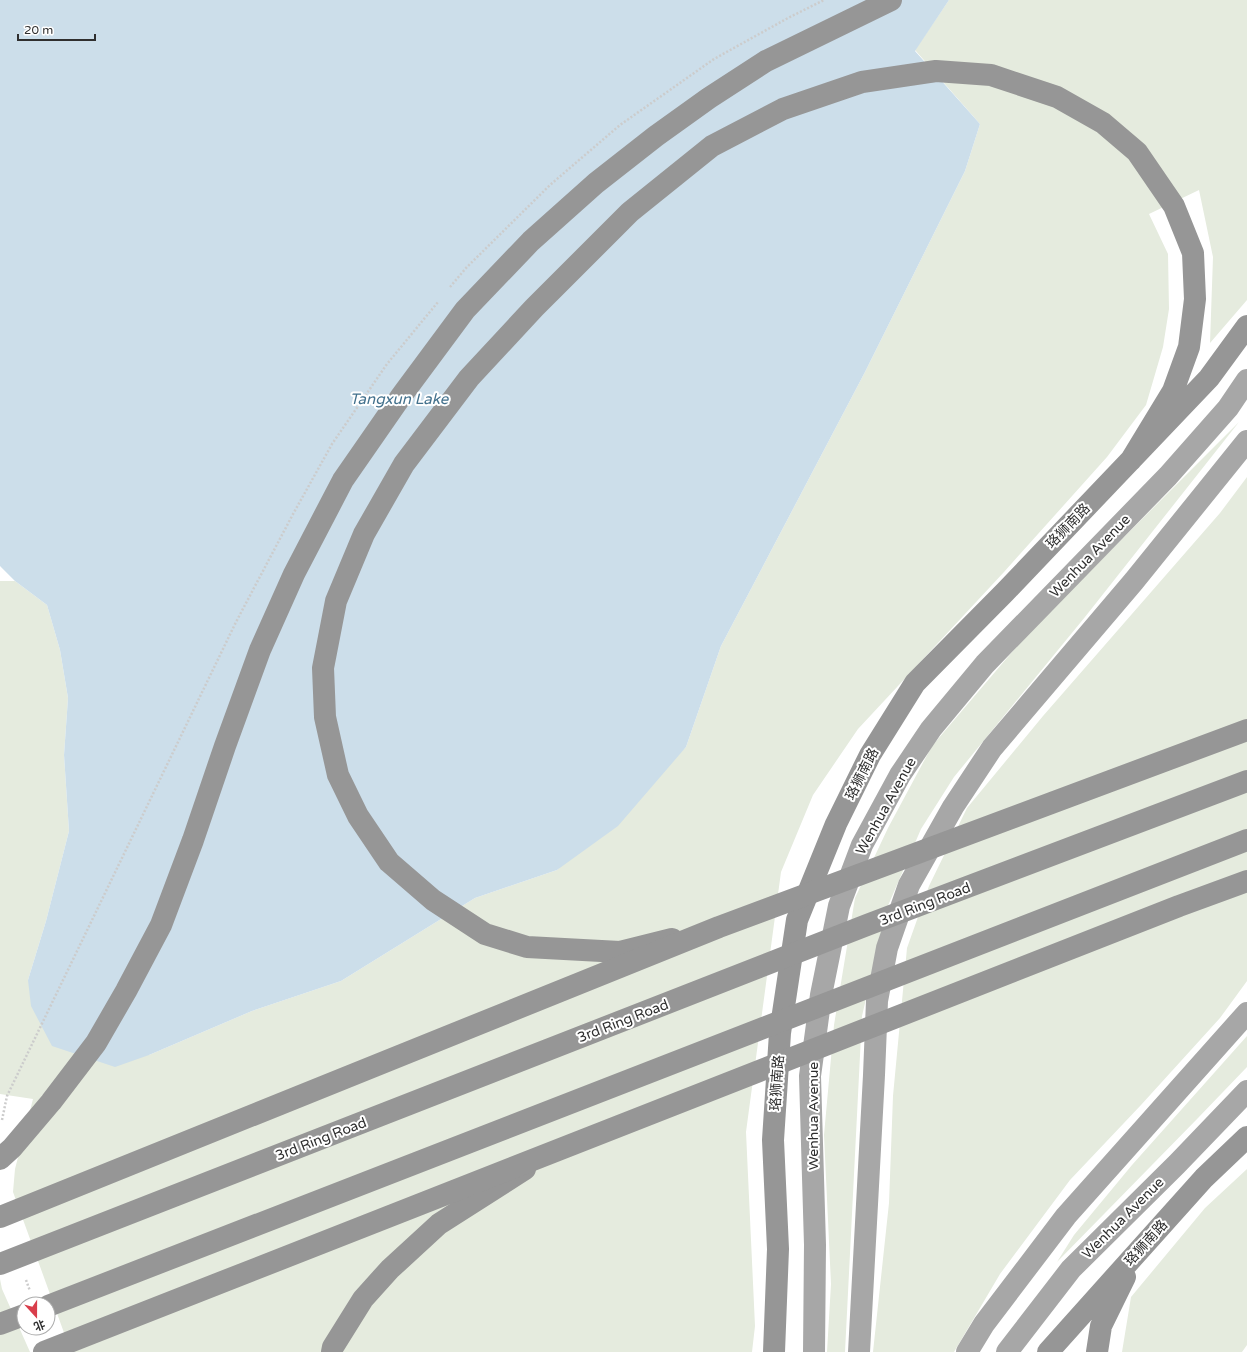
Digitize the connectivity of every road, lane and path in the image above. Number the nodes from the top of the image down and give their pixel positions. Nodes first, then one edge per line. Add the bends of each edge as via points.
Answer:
1 (891, 0) edge
2 (1247, 326) edge
3 (1247, 380) edge
4 (1247, 441) edge
5 (1131, 460) junction
6 (1247, 730) edge
7 (1247, 781) edge
8 (1247, 840) edge
9 (1247, 881) edge
10 (719, 927) junction
11 (1247, 1013) edge
12 (1247, 1091) edge
13 (6, 1096) dead end
14 (1, 1125) dead end
15 (1247, 1137) edge
16 (546, 1155) junction
17 (0, 1159) edge
18 (0, 1216) edge
19 (1136, 1255) junction
20 (0, 1264) edge
21 (56, 1303) edge
22 (16, 1318) edge
23 (0, 1324) edge
24 (44, 1352) edge
25 (332, 1352) edge
26 (774, 1352) edge
27 (814, 1352) edge
28 (859, 1352) edge
29 (967, 1352) edge
30 (1008, 1352) edge
31 (1048, 1352) edge
32 (1096, 1352) edge

1 - 17 highway via 766,61 656,136 596,183 531,241 465,310 343,480 294,574 260,650 161,925 126,991 96,1042 51,1102
2 - 5 highway, 珞狮南路 via 1209,378
3 - 27 main road, Wenhua Avenue via 1228,408 1168,476 985,664 931,729 900,775 862,845 839,906 821,995 810,1076 815,1245
4 - 28 main road via 1134,581 992,748 953,807 909,885 887,948 877,1001
5 - 10 highway, bridge via 1173,391 1189,347 1195,300 1193,252 1174,206 1136,152 1103,124 1058,97 991,75 936,71 862,82 783,109 712,146 630,212 534,308 469,378 404,464 364,534 336,601 323,668 325,717 338,775 358,816 389,862 433,900 485,934 527,947 620,952
5 - 26 highway, 珞狮南路 via 915,683 870,755 836,824 797,920 780,1033 773,1140 778,1249
6 - 10 highway, bridge
7 - 20 highway, 3rd Ring Road, bridge via 874,923
8 - 21 highway, bridge
9 - 16 highway, bridge
10 - 18 highway, bridge
11 - 29 main road via 1066,1216 984,1324
12 - 30 main road, Wenhua Avenue via 1071,1269
13 - 14 path
15 - 19 highway, 珞狮南路 via 1204,1178
16 - 24 highway, bridge
16 - 25 highway, bridge via 433,1229 390,1269 363,1299
19 - 31 highway, 珞狮南路
19 - 32 highway via 1101,1326
22 - 23 highway

